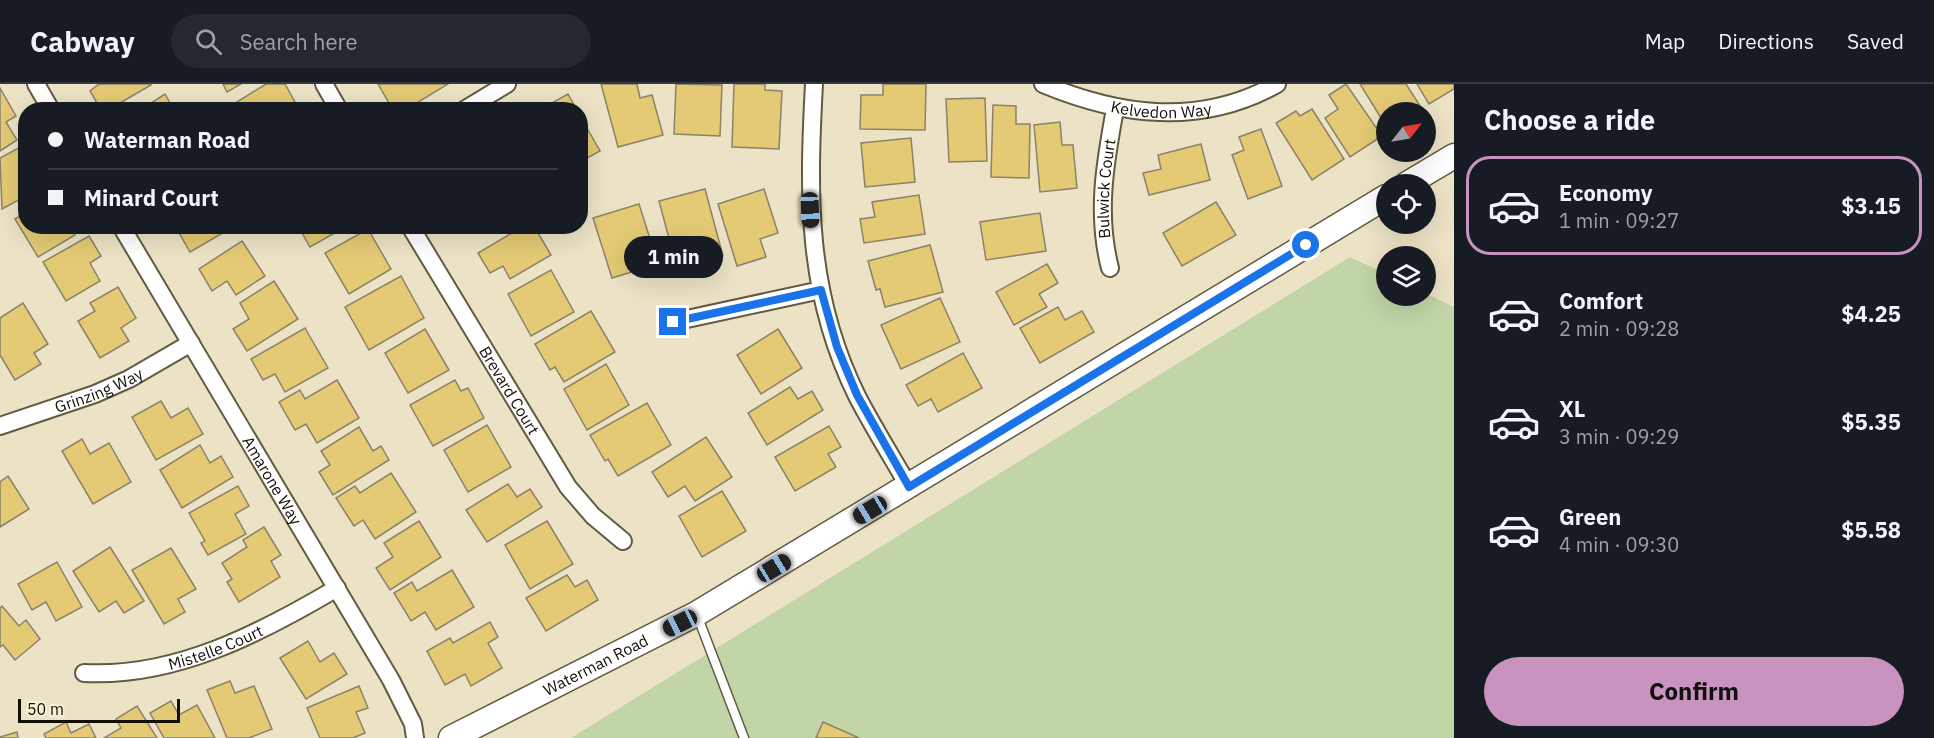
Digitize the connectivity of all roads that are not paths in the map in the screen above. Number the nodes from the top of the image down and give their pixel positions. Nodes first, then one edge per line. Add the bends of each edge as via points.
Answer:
1 (36, 84) edge
2 (324, 84) edge
3 (507, 84) edge
4 (814, 84) edge
5 (1043, 84) edge
6 (1277, 84) edge
7 (46, 102) edge
8 (334, 102) edge
9 (477, 102) edge
10 (1115, 109) junction
11 (1454, 156) edge
12 (1424, 174) edge
13 (1376, 203) edge
14 (126, 234) edge
15 (415, 234) edge
16 (1110, 268) dead end
17 (821, 290) junction
18 (673, 322) dead end
19 (190, 343) junction
20 (0, 426) edge
21 (909, 487) junction
22 (623, 542) dead end
23 (337, 588) junction
24 (696, 614) junction
25 (84, 673) dead end
26 (415, 738) edge
27 (451, 738) edge
28 (744, 738) edge

1 - 7 street
2 - 8 street
3 - 9 street
4 - 17 street via 809,175 811,227
5 - 10 street, Kelvedon Way
6 - 10 street, Kelvedon Way via 1214,108 1175,113
10 - 16 street, Bulwick Court via 1103,178 1101,217
11 - 12 street
13 - 21 street, Waterman Road
14 - 19 street, Amarone Way
15 - 22 street, Brevard Court via 567,487
17 - 18 street
17 - 21 street via 837,347 857,395
19 - 20 street, Grinzing Way via 95,394
19 - 23 street, Amarone Way
21 - 24 street, Waterman Road
23 - 25 street, Mistelle Court via 283,620 180,661 133,672
23 - 26 street, Amarone Way via 391,680
24 - 27 street, Waterman Road
24 - 28 lane

